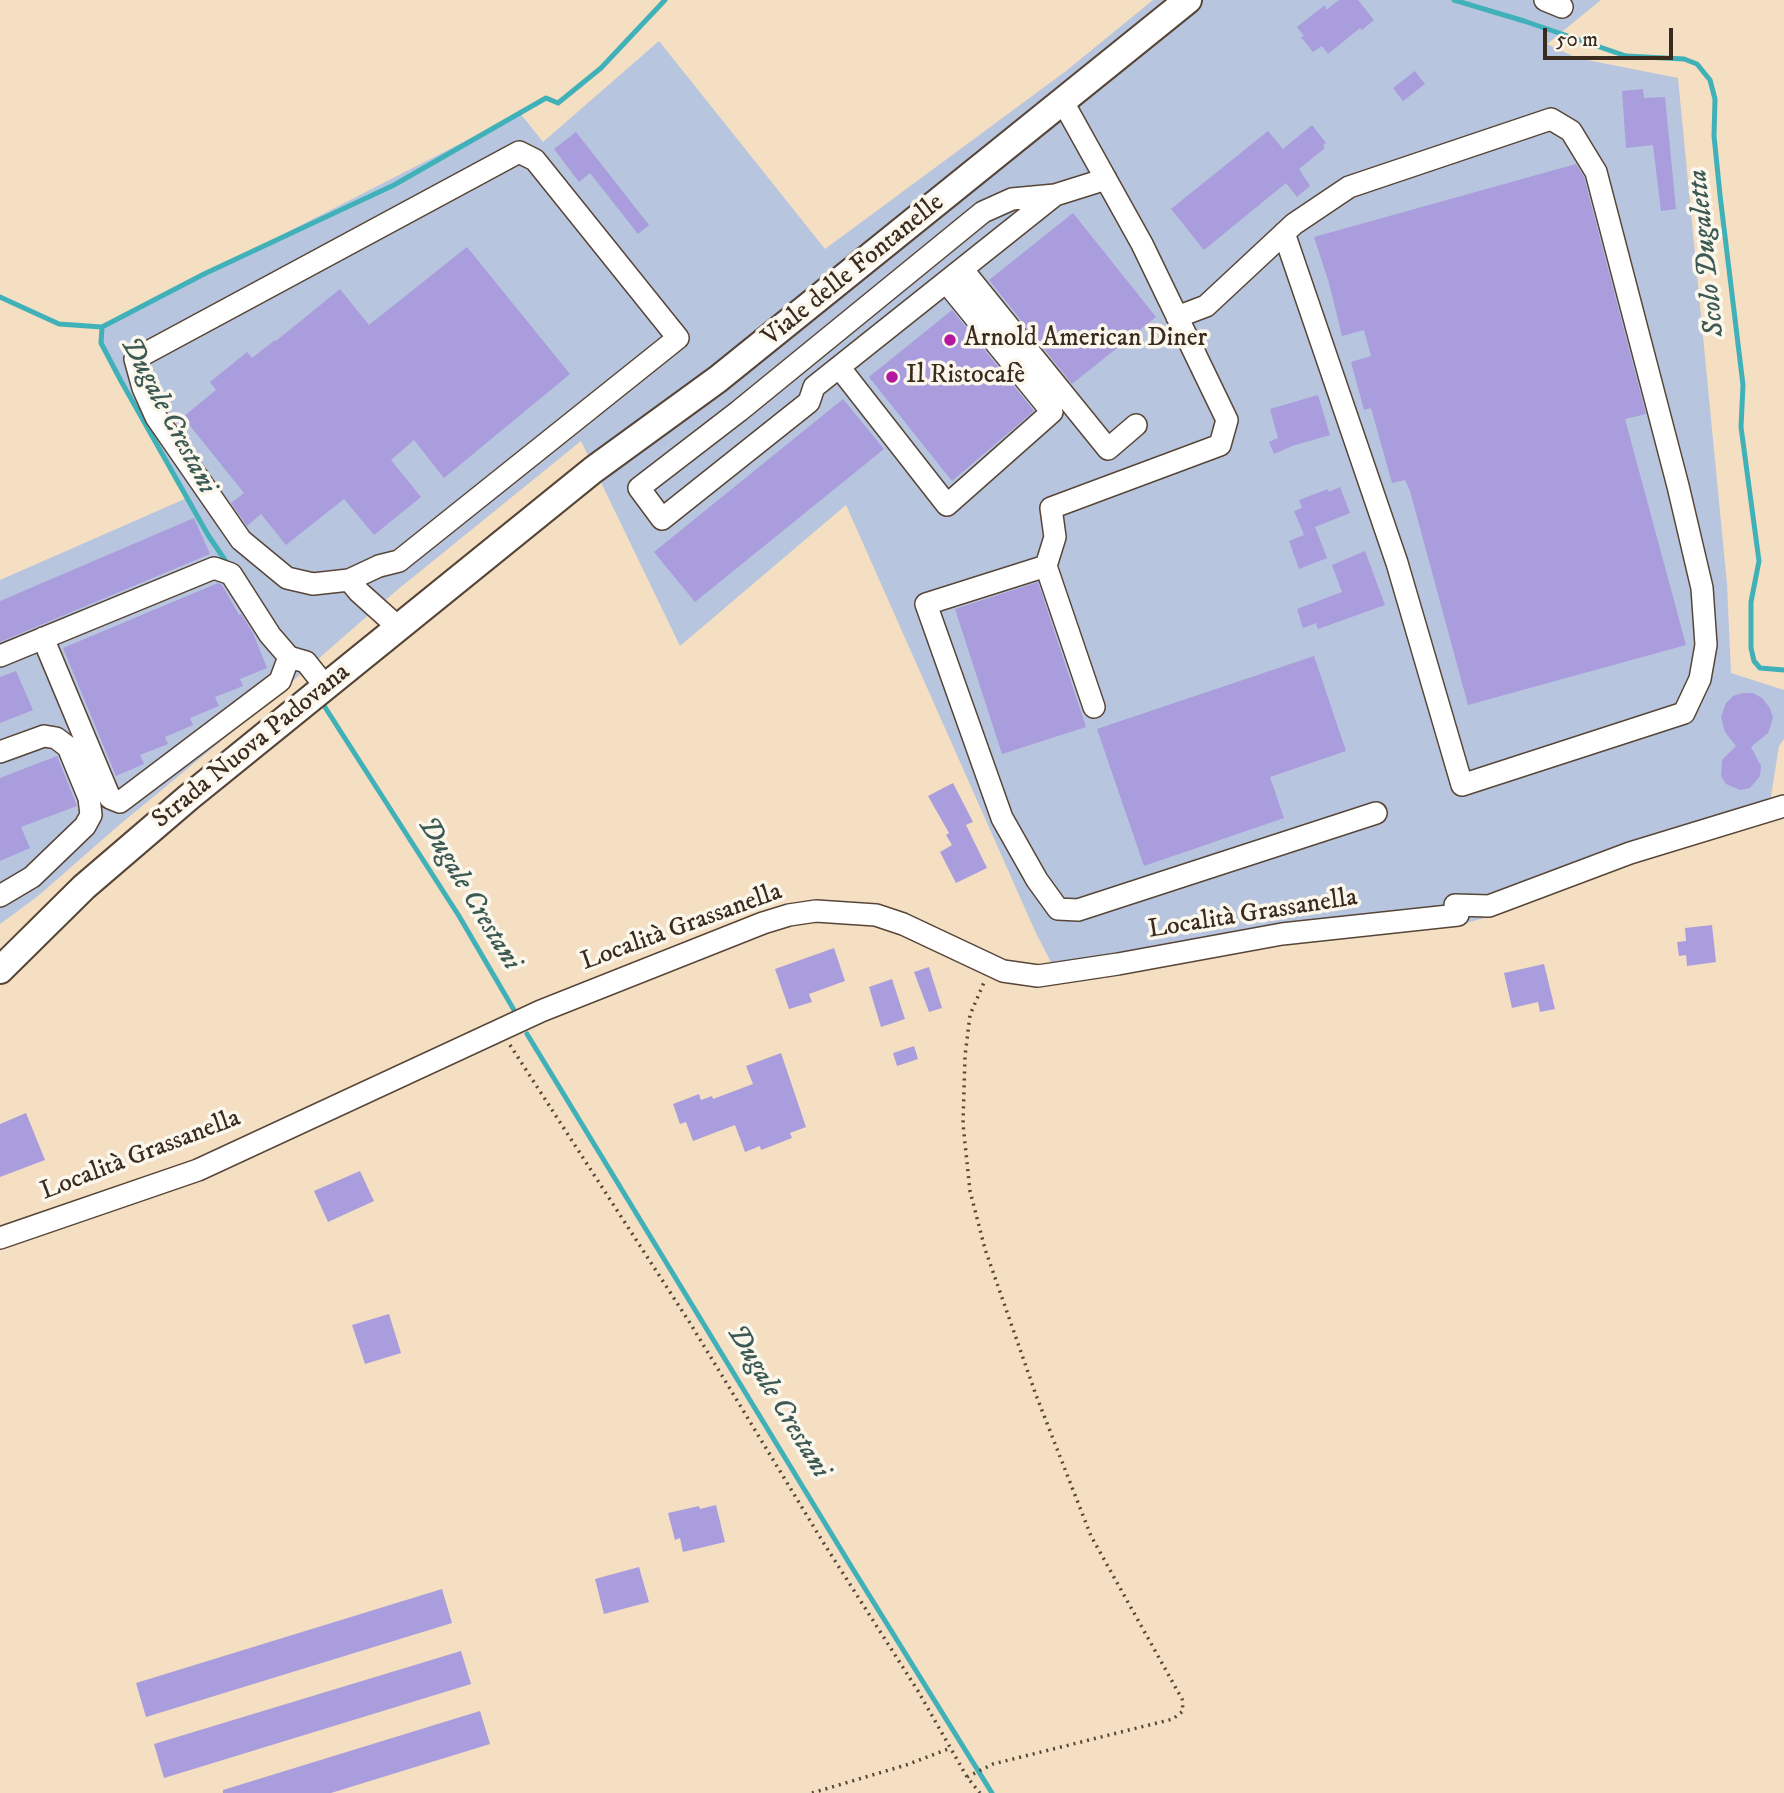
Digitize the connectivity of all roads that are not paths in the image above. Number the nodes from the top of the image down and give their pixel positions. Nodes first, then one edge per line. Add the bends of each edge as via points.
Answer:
1 (1188, 0) edge
2 (1063, 102) junction
3 (1106, 179) junction
4 (1055, 195) junction
5 (1284, 233) junction
6 (955, 276) junction
7 (1177, 317) junction
8 (839, 367) junction
9 (1136, 425) dead end
10 (514, 535) joint
11 (1046, 566) junction
12 (349, 580) junction
13 (398, 628) junction
14 (43, 638) junction
15 (0, 656) edge
16 (289, 657) junction
17 (325, 686) junction
18 (1094, 707) dead end
19 (0, 752) edge
20 (1784, 806) edge
21 (1376, 813) dead end
22 (0, 896) edge
23 (0, 970) edge
24 (0, 1238) edge

1 - 2 main road, Viale delle Fontanelle
2 - 3 street
2 - 10 main road, Viale delle Fontanelle via 718,379 593,470
3 - 4 street
3 - 7 street
4 - 6 street
4 - 8 street via 1012,199 983,212 639,488 662,519 809,402 814,387
5 - 5 street via 1349,187 1551,119 1571,131 1596,172 1702,588 1706,645 1700,679 1684,713 1462,785 1397,563
5 - 7 street via 1206,306
6 - 8 street
6 - 8 street via 1052,412 947,505
6 - 9 street via 1108,449
7 - 11 street via 1227,421 1220,445 1051,508 1055,537
10 - 13 main road, Strada Nuova Padovana
11 - 18 street
11 - 21 street via 926,604 1002,818 1058,909 1078,910
12 - 12 street via 400,561 678,338 535,160 519,152 135,359 156,417 241,540 287,578 313,584
12 - 13 street
13 - 17 main road, Strada Nuova Padovana
14 - 15 street
14 - 16 street via 214,568 231,574
14 - 16 street via 110,798 120,802 280,681
16 - 17 street via 306,662
17 - 23 main road, Strada Nuova Padovana via 84,887
19 - 22 street via 44,736 55,738 68,747 91,814 85,826 32,877
20 - 24 street, Località Grassanella via 1630,853 1489,906 1282,934 1038,976 1003,971 876,915 816,911 789,915 541,1011 198,1170

